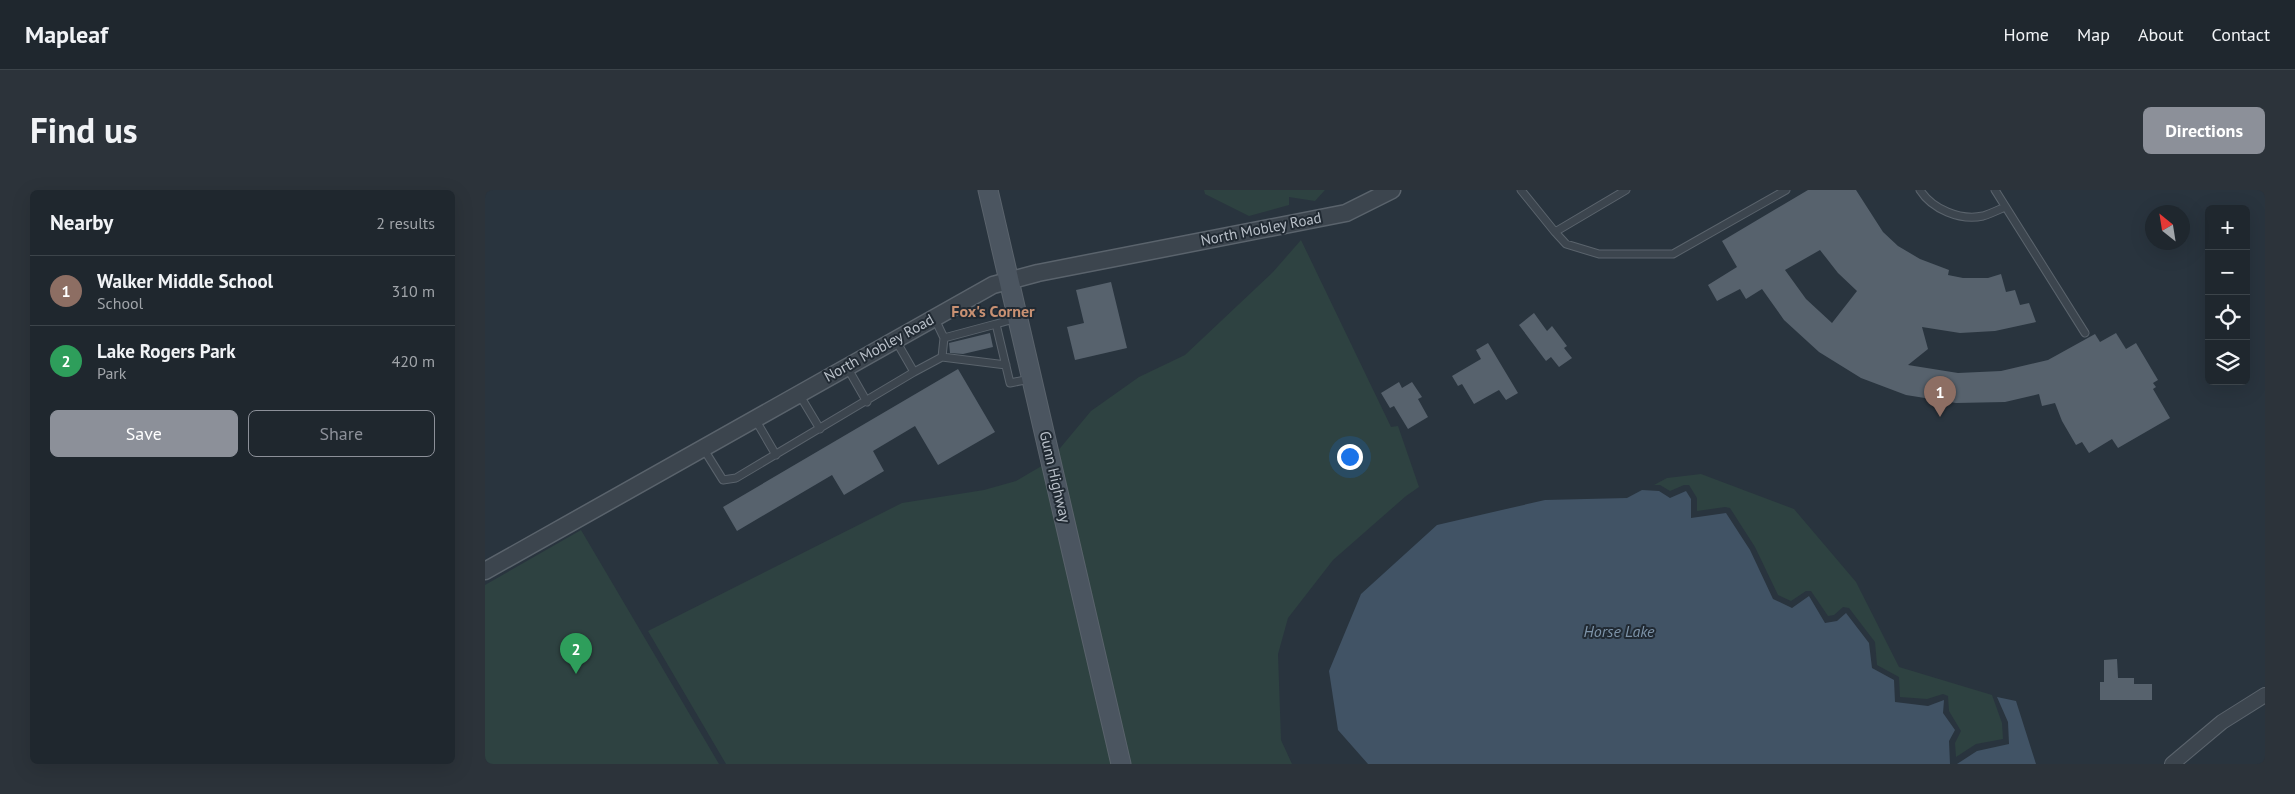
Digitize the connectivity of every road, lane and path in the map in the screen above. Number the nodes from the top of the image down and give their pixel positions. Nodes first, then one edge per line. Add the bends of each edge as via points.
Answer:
1 (988, 190) edge
2 (1392, 190) edge
3 (1521, 190) edge
4 (1626, 190) edge
5 (1787, 190) edge
6 (1920, 190) edge
7 (1995, 190) edge
8 (2005, 208) junction
9 (1555, 232) junction
10 (1009, 280) junction
11 (933, 317) junction
12 (1018, 318) junction
13 (996, 324) junction
14 (2085, 333) dead end
15 (944, 338) junction
16 (895, 339) junction
17 (942, 357) junction
18 (1006, 365) junction
19 (846, 367) junction
20 (914, 372) junction
21 (1032, 378) junction
22 (799, 393) junction
23 (867, 402) junction
24 (755, 418) junction
25 (821, 429) junction
26 (703, 448) junction
27 (775, 455) junction
28 (485, 571) edge
29 (2265, 695) edge
30 (1121, 764) edge
31 (2172, 764) edge

1 - 10 main road, Gunn Highway
2 - 10 street, North Mobley Road via 1346,213
3 - 9 lane
4 - 9 lane
5 - 9 lane via 1673,254 1599,254 1566,244
6 - 8 lane via 1927,201 1952,214 1982,216
7 - 8 lane
8 - 14 lane
10 - 11 street, North Mobley Road via 978,292
10 - 12 main road, Gunn Highway
11 - 15 lane
11 - 16 street, North Mobley Road
12 - 13 lane
12 - 21 main road, Gunn Highway
13 - 15 lane
13 - 18 lane
15 - 17 lane
16 - 19 street, North Mobley Road
16 - 20 lane
17 - 18 lane
17 - 20 lane
18 - 21 lane via 1010,383
19 - 22 street, North Mobley Road
19 - 23 lane
20 - 23 lane
21 - 30 main road, Gunn Highway
22 - 24 street, North Mobley Road
22 - 25 lane
23 - 25 lane
24 - 26 street, North Mobley Road
24 - 27 lane
25 - 27 lane
26 - 27 lane via 723,480 736,478
26 - 28 street, North Mobley Road
29 - 31 street via 2222,722

